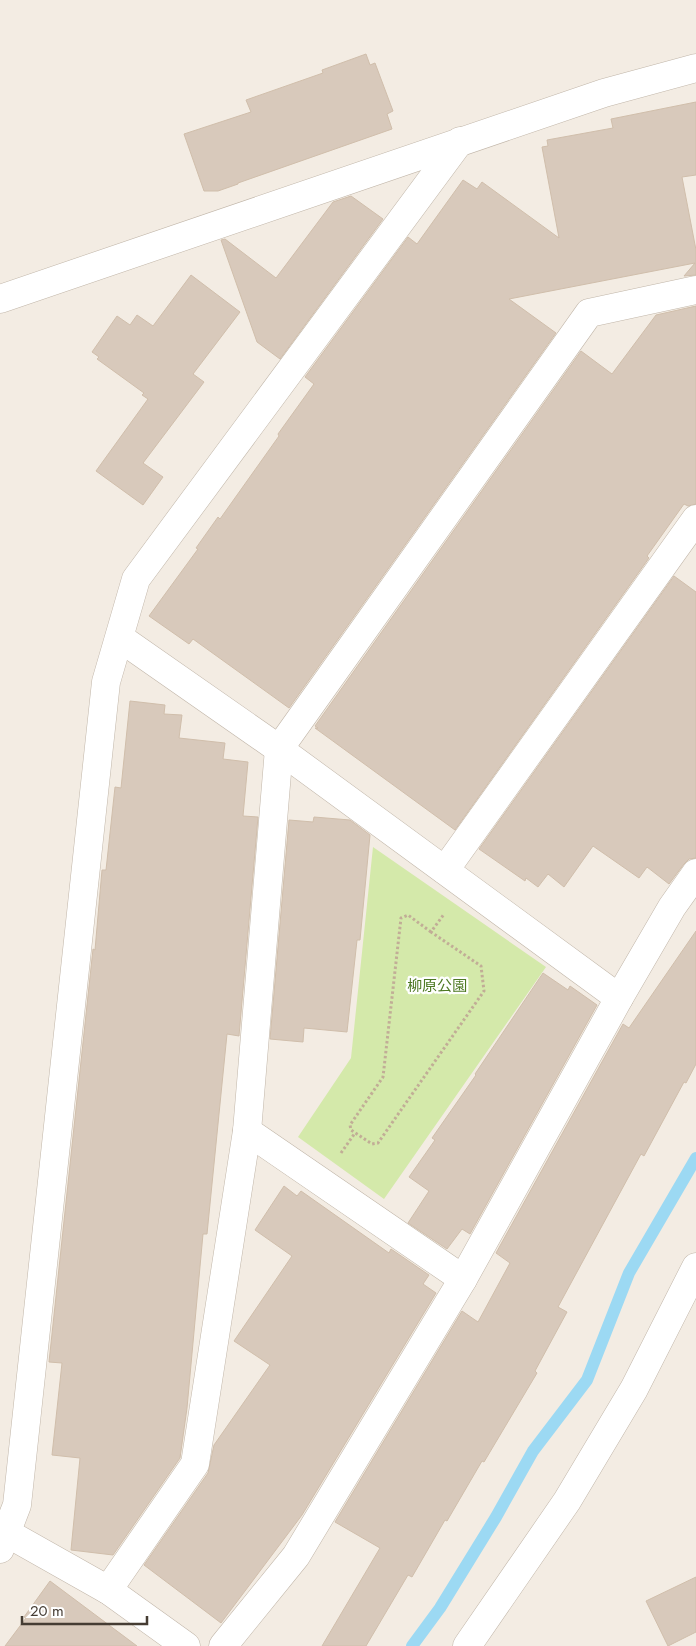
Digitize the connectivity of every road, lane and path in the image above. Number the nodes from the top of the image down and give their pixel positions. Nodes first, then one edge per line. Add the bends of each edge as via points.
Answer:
1 (696, 68) edge
2 (460, 142) junction
3 (696, 290) edge
4 (0, 299) edge
5 (696, 519) edge
6 (120, 638) junction
7 (279, 749) junction
8 (696, 873) edge
9 (455, 877) junction
10 (430, 932) junction
11 (619, 998) junction
12 (247, 1131) junction
13 (696, 1268) edge
14 (463, 1279) junction
15 (4, 1541) edge
16 (108, 1590) junction
17 (186, 1646) edge
18 (223, 1646) edge
19 (467, 1646) edge

1 - 2 street via 604,93
2 - 4 street
2 - 6 street via 136,579
3 - 7 street via 589,313
5 - 9 street
6 - 7 street
6 - 15 street via 106,682 17,1504
7 - 9 street
7 - 12 street
8 - 11 street via 672,907
9 - 10 path
9 - 11 street
10 - 10 path via 481,966 484,992 378,1142 372,1144 351,1130 350,1124 384,1077 401,918 408,915
11 - 14 street
12 - 14 street
12 - 16 street via 195,1464
13 - 19 street via 634,1389 567,1502
14 - 18 street via 296,1556
15 - 16 street
16 - 17 street

